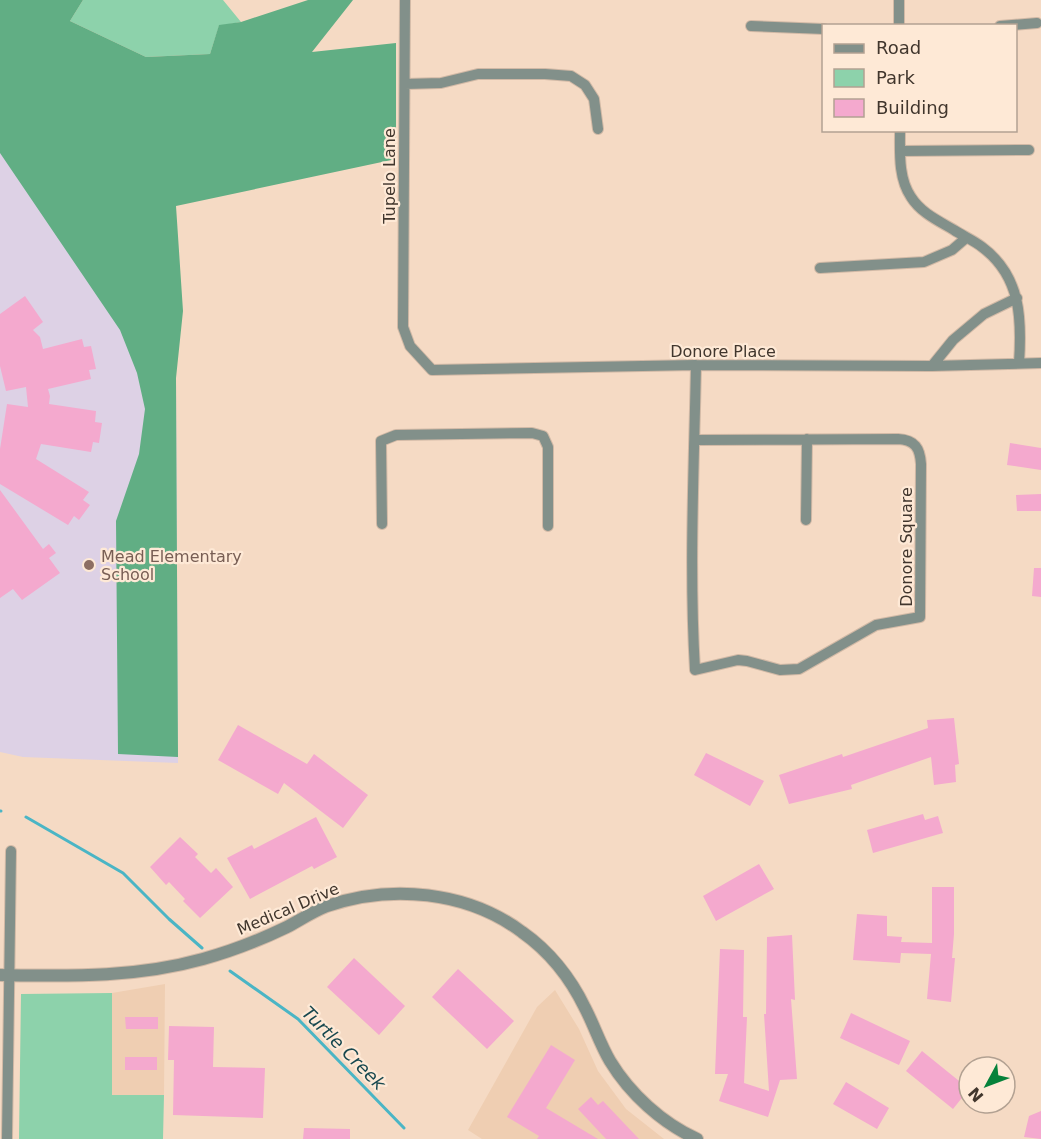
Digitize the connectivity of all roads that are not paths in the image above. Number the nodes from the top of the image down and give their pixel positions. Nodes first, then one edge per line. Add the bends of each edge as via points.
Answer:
1 (405, 0) edge
2 (899, 0) edge
3 (1037, 23) dead end
4 (899, 24) edge
5 (1017, 25) edge
6 (751, 26) dead end
7 (822, 29) edge
8 (405, 84) junction
9 (598, 129) dead end
10 (900, 132) edge
11 (1029, 150) dead end
12 (900, 151) junction
13 (966, 238) junction
14 (820, 268) dead end
15 (1017, 298) junction
16 (414, 350) joint
17 (1019, 363) junction
18 (1041, 363) edge
19 (696, 365) junction
20 (932, 366) junction
21 (807, 439) junction
22 (695, 440) junction
23 (806, 520) dead end
24 (382, 524) dead end
25 (548, 526) dead end
26 (11, 851) dead end
27 (4, 975) edge
28 (7, 1139) edge
29 (697, 1139) edge

1 - 8 street, Tupelo Lane
2 - 4 street
3 - 5 street
6 - 7 street
8 - 9 street via 441,83 478,74 571,76 585,85 594,99
8 - 16 street, Tupelo Lane via 403,327
10 - 12 street
11 - 12 street
12 - 13 street via 902,177 910,197 932,217
13 - 14 street via 952,250 924,262
13 - 15 street via 996,261
15 - 17 street via 1021,330
15 - 20 street via 984,314 953,340
16 - 19 street, Donore Place via 435,371
17 - 18 street, Donore Place
17 - 20 street, Donore Place
19 - 20 street, Donore Place
19 - 22 street, Donore Square
21 - 22 street, Donore Square
21 - 22 street, Donore Square via 906,440 917,446 920,617 882,623 807,666 780,670 738,660 695,670
21 - 23 street
24 - 25 street via 381,441 396,435 532,433 543,436 548,447
26 - 27 street
27 - 28 street
27 - 29 street, Medical Drive via 118,975 192,962 243,946 326,907 375,895 424,894 462,902 503,919 537,944 578,994 618,1073 656,1113

